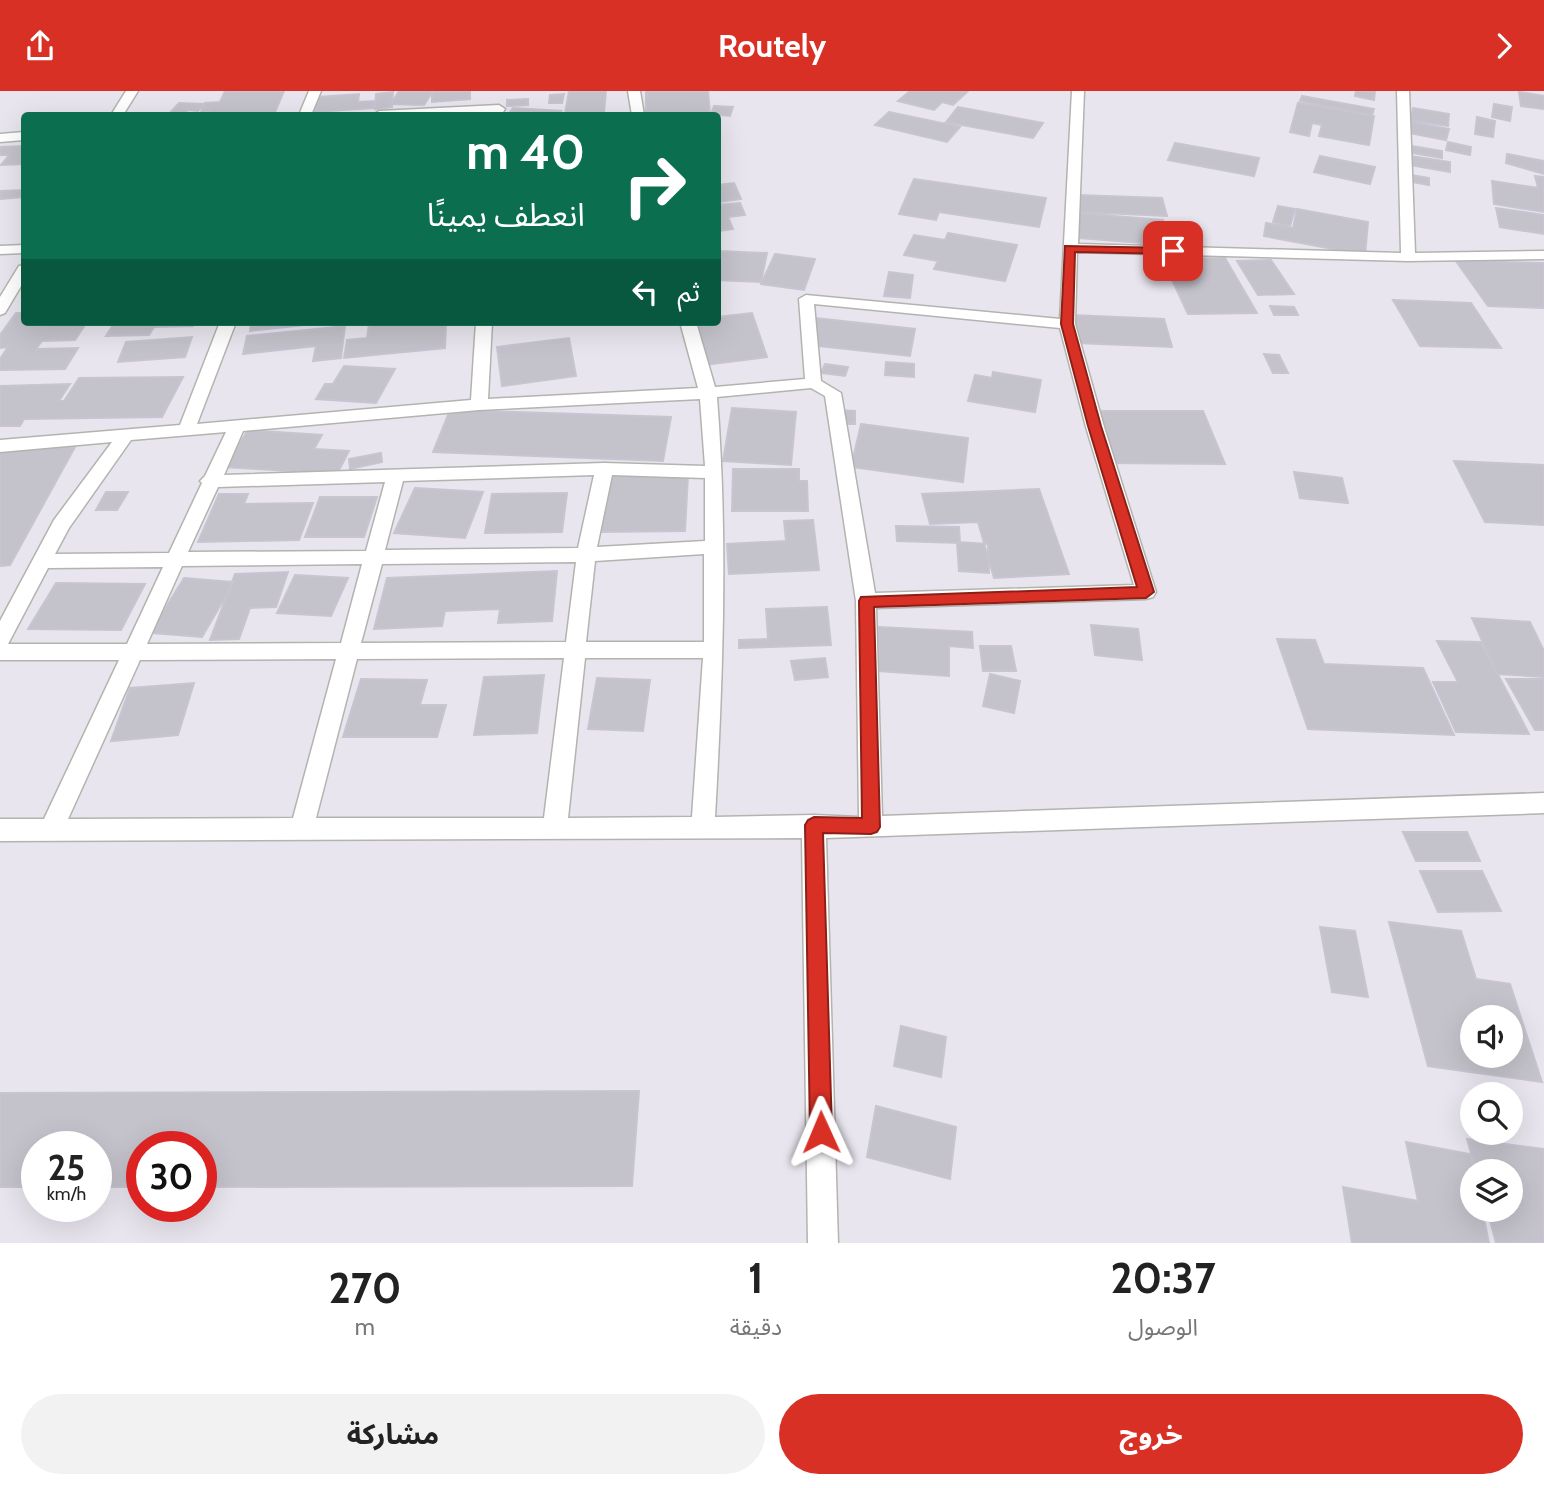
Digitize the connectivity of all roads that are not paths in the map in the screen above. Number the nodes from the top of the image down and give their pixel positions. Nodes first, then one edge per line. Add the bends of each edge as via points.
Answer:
1 (132, 91) edge
2 (315, 91) edge
3 (634, 91) edge
4 (1078, 91) edge
5 (1403, 91) edge
6 (499, 108) edge
7 (119, 112) edge
8 (306, 112) edge
9 (430, 112) edge
10 (638, 112) edge
11 (21, 137) edge
12 (0, 138) edge
13 (21, 249) edge
14 (1069, 249) junction
15 (0, 250) edge
16 (1544, 255) edge
17 (1408, 257) junction
18 (21, 274) edge
19 (0, 310) edge
20 (1067, 324) junction
21 (226, 326) edge
22 (484, 326) edge
23 (689, 326) edge
24 (813, 383) junction
25 (708, 393) junction
26 (479, 405) junction
27 (237, 426) junction
28 (186, 431) junction
29 (125, 435) junction
30 (0, 446) edge
31 (604, 469) junction
32 (714, 472) junction
33 (396, 474) junction
34 (209, 481) junction
35 (713, 547) junction
36 (586, 555) junction
37 (374, 557) junction
38 (174, 560) junction
39 (42, 561) junction
40 (866, 601) junction
41 (0, 640) edge
42 (714, 650) junction
43 (349, 651) junction
44 (575, 651) junction
45 (0, 652) edge
46 (132, 652) junction
47 (1544, 803) edge
48 (814, 825) junction
49 (704, 826) junction
50 (555, 827) junction
51 (871, 827) junction
52 (302, 828) junction
53 (0, 830) edge
54 (51, 830) junction
55 (823, 1243) edge

1 - 7 street
2 - 8 street
3 - 10 street
4 - 14 street
5 - 17 street
6 - 9 street
11 - 12 street
13 - 15 street
14 - 17 street
14 - 20 street
16 - 17 street
18 - 19 street
20 - 24 street via 806,299
20 - 40 street via 1146,592
21 - 28 street
22 - 26 street
23 - 25 street
24 - 25 street
24 - 40 street via 833,393
25 - 26 street
25 - 32 street
26 - 27 street
27 - 28 street
27 - 34 street
28 - 29 street
29 - 30 street
29 - 39 street via 61,525
31 - 32 street
31 - 33 street
31 - 36 street
32 - 35 street
33 - 34 street
33 - 37 street
34 - 38 street
35 - 36 street
35 - 42 street
36 - 37 street
36 - 44 street
37 - 38 street
37 - 43 street
38 - 39 street
38 - 46 street
39 - 41 street
40 - 51 street
42 - 44 street
42 - 49 street
43 - 44 street
43 - 46 street
43 - 52 street
44 - 50 street
45 - 46 street
46 - 54 street
47 - 51 street
48 - 49 street
48 - 51 street
48 - 55 street
49 - 50 street
50 - 52 street
52 - 54 street
53 - 54 street

